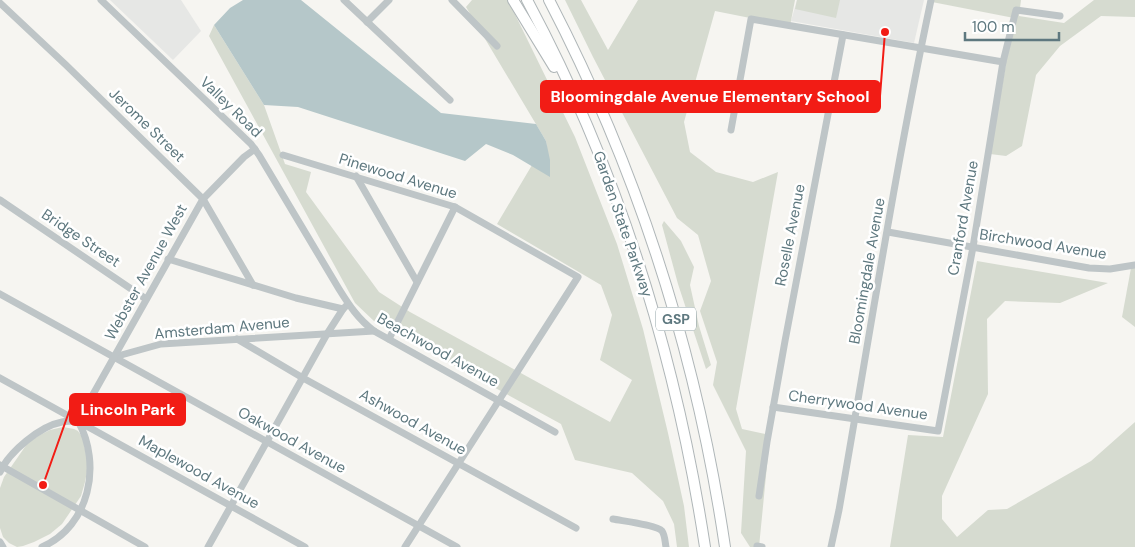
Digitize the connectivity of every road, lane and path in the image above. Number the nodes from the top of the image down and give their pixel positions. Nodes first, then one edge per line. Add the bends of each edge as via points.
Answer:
1 (101, 0) edge
2 (344, 0) edge
3 (389, 0) edge
4 (452, 0) edge
5 (513, 0) edge
6 (527, 0) edge
7 (549, 0) edge
8 (932, 0) edge
9 (0, 2) edge
10 (1060, 16) dead end
11 (367, 22) junction
12 (843, 35) junction
13 (498, 46) dead end
14 (921, 49) junction
15 (1003, 62) junction
16 (450, 100) dead end
17 (579, 106) junction
18 (732, 130) dead end
19 (255, 149) junction
20 (283, 156) dead end
21 (356, 176) junction
22 (202, 199) junction
23 (0, 200) edge
24 (455, 207) junction
25 (888, 232) junction
26 (973, 247) junction
27 (168, 259) junction
28 (1135, 265) edge
29 (417, 282) junction
30 (253, 285) junction
31 (0, 294) edge
32 (146, 299) junction
33 (346, 307) junction
34 (374, 331) junction
35 (327, 334) junction
36 (237, 339) junction
37 (389, 339) junction
38 (114, 357) junction
39 (0, 378) edge
40 (303, 378) junction
41 (499, 400) junction
42 (773, 407) junction
43 (855, 419) junction
44 (78, 421) junction
45 (938, 431) joint
46 (555, 432) dead end
47 (267, 442) junction
48 (459, 463) junction
49 (1, 468) edge
50 (759, 496) dead end
51 (231, 506) junction
52 (80, 511) junction
53 (613, 519) dead end
54 (418, 526) junction
55 (576, 528) dead end
56 (0, 542) edge
57 (757, 546) edge
58 (3, 547) edge
59 (42, 547) edge
60 (145, 547) edge
61 (208, 547) edge
62 (305, 547) edge
63 (405, 547) edge
64 (457, 547) edge
65 (666, 547) edge
66 (705, 547) edge
67 (725, 547) edge
68 (762, 547) edge
69 (831, 547) edge

1 - 19 street, Valley Road
2 - 11 street
3 - 11 street
4 - 13 street
5 - 17 highway
6 - 17 highway, Garden State Parkway / GSP
7 - 67 highway, Garden State Parkway / GSP via 602,113 656,253 697,401
8 - 14 street, Bloomingdale Avenue
9 - 22 street, Jerome Street
10 - 15 street, Cranford Avenue via 1016,10
11 - 16 street
12 - 14 street
12 - 18 street via 750,19
12 - 42 street, Roselle Avenue
14 - 15 street
14 - 25 street, Bloomingdale Avenue
15 - 26 street, Cranford Avenue
17 - 66 highway, Garden State Parkway / GSP via 623,217 660,333 685,435
19 - 22 street, Webster Avenue West
19 - 33 street, Valley Road
20 - 21 street, Pinewood Avenue
21 - 24 street, Pinewood Avenue
21 - 29 street
22 - 27 street, Webster Avenue West
22 - 30 street, Jerome Street
23 - 32 street, Bridge Street
24 - 29 street
24 - 41 street, Pinewood Avenue via 578,277
25 - 26 street, Birchwood Avenue
25 - 43 street, Bloomingdale Avenue
26 - 28 street, Birchwood Avenue via 1090,268
26 - 45 street, Cranford Avenue
27 - 30 street
27 - 32 street, Webster Avenue West
29 - 37 street
30 - 33 street via 296,298
31 - 38 street
32 - 38 street, Webster Avenue West
33 - 34 street, Beachwood Avenue
33 - 35 street
34 - 35 street, Amsterdam Avenue
34 - 37 street, Beachwood Avenue
35 - 36 street, Amsterdam Avenue
35 - 40 street
36 - 38 street, Amsterdam Avenue via 160,344
36 - 40 street, Ashwood Avenue
37 - 41 street, Beachwood Avenue
38 - 44 street, Webster Avenue West
38 - 47 street, Oakwood Avenue
39 - 44 street, Maplewood Avenue
40 - 47 street
40 - 48 street, Ashwood Avenue
41 - 46 street, Beachwood Avenue
41 - 48 street
42 - 43 street, Cherrywood Avenue
42 - 50 street, Roselle Avenue
43 - 45 street, Cherrywood Avenue
43 - 69 street, Bloomingdale Avenue
44 - 49 street via 61,422 38,433 18,448
44 - 51 street, Maplewood Avenue
44 - 52 street via 87,442 90,462 86,497
47 - 51 street
47 - 54 street, Oakwood Avenue
48 - 54 street
48 - 55 street, Ashwood Avenue
49 - 52 street
51 - 61 street
51 - 62 street, Maplewood Avenue
52 - 59 street via 67,530
52 - 60 street
53 - 65 street via 660,529
54 - 63 street
54 - 64 street, Oakwood Avenue
56 - 58 street
57 - 68 street

